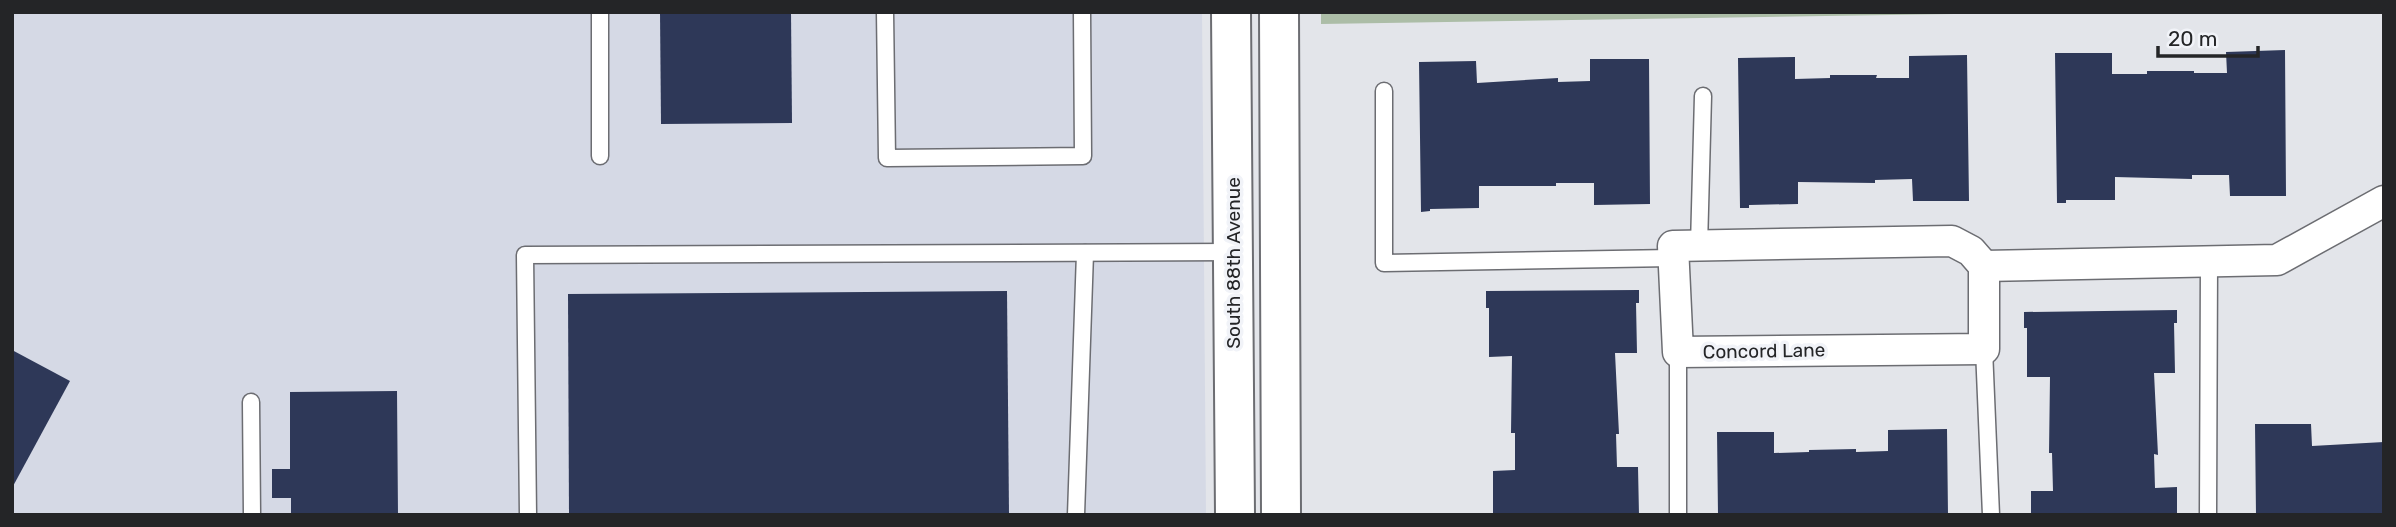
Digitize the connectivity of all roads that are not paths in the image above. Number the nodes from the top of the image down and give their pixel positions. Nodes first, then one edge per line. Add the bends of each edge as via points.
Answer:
1 (600, 12) edge
2 (885, 12) edge
3 (1082, 12) edge
4 (1231, 12) edge
5 (1279, 12) edge
6 (1384, 91) dead end
7 (1703, 96) dead end
8 (600, 156) dead end
9 (2384, 201) edge
10 (1686, 252) junction
11 (1085, 253) junction
12 (1233, 253) junction
13 (2209, 262) junction
14 (1984, 266) junction
15 (1984, 349) junction
16 (1678, 352) junction
17 (251, 402) dead end
18 (252, 515) edge
19 (528, 515) edge
20 (1076, 515) edge
21 (1235, 515) edge
22 (1281, 515) edge
23 (1678, 515) edge
24 (1991, 515) edge
25 (2208, 515) edge

1 - 8 lane
2 - 3 lane via 887,158 1083,156
4 - 12 street, South 88th Avenue
5 - 22 street
6 - 10 lane via 1384,264
7 - 10 lane
9 - 13 street via 2277,260
10 - 14 street via 1952,241 1971,251
10 - 16 street, Concord Lane
11 - 12 lane
11 - 19 lane via 524,255
11 - 20 lane
12 - 21 street, South 88th Avenue
13 - 14 street
13 - 25 lane
14 - 15 street
15 - 16 street, Concord Lane
15 - 24 lane
16 - 23 lane
17 - 18 lane

